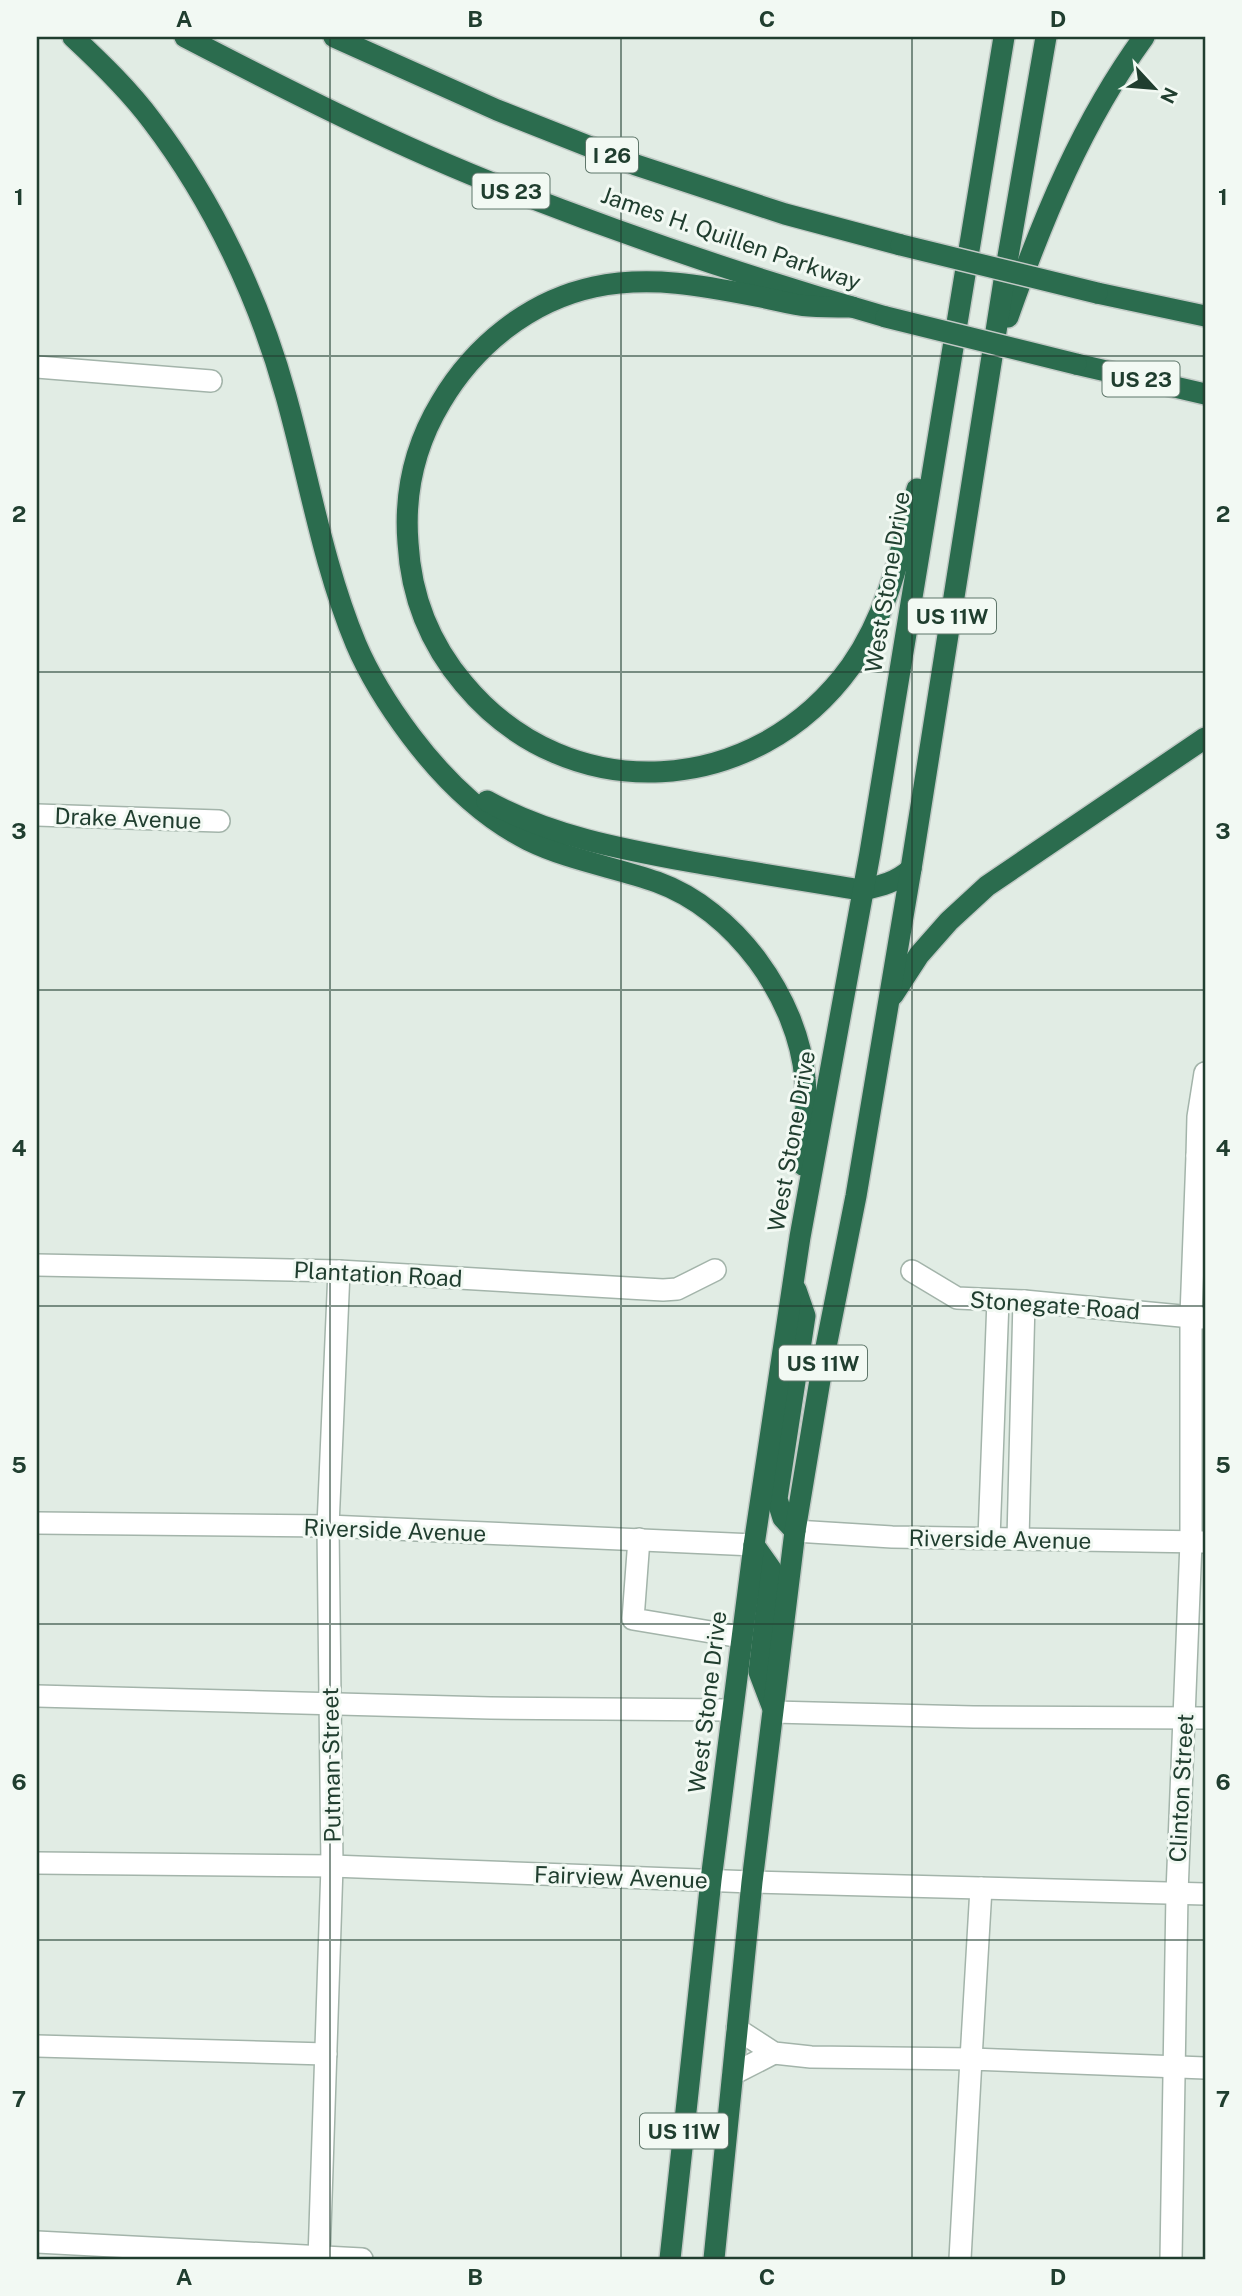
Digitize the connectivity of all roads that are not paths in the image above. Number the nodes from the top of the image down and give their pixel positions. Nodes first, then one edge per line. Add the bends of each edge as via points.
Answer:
1 (74, 37) edge
2 (185, 37) edge
3 (334, 37) edge
4 (1003, 37) edge
5 (1046, 37) edge
6 (1144, 37) edge
7 (1097, 293) junction
8 (1205, 303) edge
9 (852, 307) junction
10 (1205, 316) edge
11 (992, 362) junction
12 (37, 367) edge
13 (211, 381) dead end
14 (946, 386) junction
15 (1205, 394) edge
16 (1205, 738) edge
17 (451, 781) junction
18 (37, 816) edge
19 (219, 821) dead end
20 (911, 869) junction
21 (862, 890) junction
22 (888, 1003) junction
23 (1205, 1073) edge
24 (1201, 1156) edge
25 (800, 1237) junction
26 (37, 1265) edge
27 (339, 1270) junction
28 (715, 1270) dead end
29 (912, 1271) dead end
30 (794, 1285) junction
31 (998, 1300) junction
32 (1024, 1301) junction
33 (1198, 1318) edge
34 (37, 1523) edge
35 (328, 1526) junction
36 (795, 1531) junction
37 (989, 1538) junction
38 (639, 1539) junction
39 (1018, 1539) junction
40 (1198, 1542) edge
41 (754, 1545) junction
42 (741, 1637) junction
43 (37, 1696) edge
44 (330, 1704) junction
45 (731, 1710) junction
46 (773, 1712) junction
47 (1195, 1718) edge
48 (37, 1863) edge
49 (332, 1866) junction
50 (711, 1880) junction
51 (752, 1882) junction
52 (981, 1888) junction
53 (1177, 1894) junction
54 (1205, 1894) edge
55 (737, 2029) junction
56 (37, 2046) edge
57 (774, 2053) junction
58 (326, 2054) junction
59 (971, 2059) junction
60 (1174, 2067) junction
61 (1205, 2068) edge
62 (733, 2074) junction
63 (37, 2242) edge
64 (319, 2258) edge
65 (362, 2259) edge
66 (670, 2259) edge
67 (714, 2259) edge
68 (960, 2259) edge
69 (1171, 2259) edge

1 - 17 highway via 151,119 190,176 231,252 285,393 356,645 412,738
2 - 9 highway, James H. Quillen Parkway / US 23 via 389,138 509,190
3 - 7 highway, James H. Quillen Parkway / I 26, bridge via 497,110 636,165 785,214
4 - 14 highway, West Stone Drive / US 11W
5 - 11 highway, US 11W
6 - 11 highway via 1086,128 1033,247
7 - 8 highway
7 - 10 highway, James H. Quillen Parkway
9 - 14 highway via 808,306 687,283 641,281 595,287 529,312 473,358 437,409 417,454 409,487 409,560 416,596 445,662 501,723 569,760 643,773 711,765 743,755 804,717 851,666 883,610
9 - 15 highway, James H. Quillen Parkway / US 23, bridge
11 - 20 highway, US 11W
12 - 13 street
14 - 21 highway, West Stone Drive / US 11W
16 - 22 highway via 968,902 919,955
17 - 21 highway via 567,836 629,851
17 - 25 highway via 496,822 530,841 661,883 688,897 736,935 752,955 786,1005 806,1079
18 - 19 street, Drake Avenue
20 - 21 highway via 901,878
20 - 22 highway, US 11W
21 - 25 highway, West Stone Drive / US 11W
22 - 36 highway, US 11W
23 - 24 street, Clinton Street via 1198,1117
24 - 33 street, Clinton Street
25 - 30 highway, West Stone Drive / US 11W
26 - 27 street, Plantation Road
27 - 28 street, Plantation Road via 663,1290 677,1289
27 - 35 street, Putman Street
29 - 31 street, Stonegate Road via 957,1298
30 - 36 highway via 805,1317 777,1499 783,1518
30 - 41 highway, West Stone Drive / US 11W
31 - 32 street, Stonegate Road
31 - 37 street
32 - 33 street, Stonegate Road
32 - 39 street
33 - 40 street, Clinton Street
34 - 35 street, Riverside Avenue
35 - 38 street, Riverside Avenue
35 - 44 street, Putman Street
36 - 37 street, Riverside Avenue
36 - 46 highway, US 11W
37 - 39 street, Riverside Avenue
38 - 41 street, Riverside Avenue
38 - 42 street via 633,1619
39 - 40 street, Riverside Avenue
40 - 47 street, Clinton Street
41 - 42 highway, West Stone Drive / US 11W
41 - 46 highway via 771,1569 759,1672
42 - 45 highway, West Stone Drive / US 11W
43 - 44 street
44 - 45 street
44 - 49 street, Putman Street
45 - 50 highway, West Stone Drive / US 11W
46 - 47 street
46 - 51 highway, US 11W
47 - 53 street, Clinton Street
48 - 49 street, Fairview Avenue
49 - 50 street, Fairview Avenue
49 - 58 street, Putman Street
50 - 51 street, Fairview Avenue
50 - 66 highway, West Stone Drive / US 11W
51 - 52 street, Fairview Avenue
51 - 55 highway, US 11W
52 - 53 street, Fairview Avenue
52 - 59 street
53 - 54 street, Fairview Avenue
53 - 60 street, Clinton Street
55 - 57 street
55 - 62 highway, US 11W
56 - 58 street
57 - 59 street
57 - 62 street
58 - 64 street, Putman Street
59 - 60 street
59 - 68 street
60 - 61 street
60 - 69 street, Clinton Street
62 - 67 highway, US 11W
63 - 64 street
64 - 65 street

